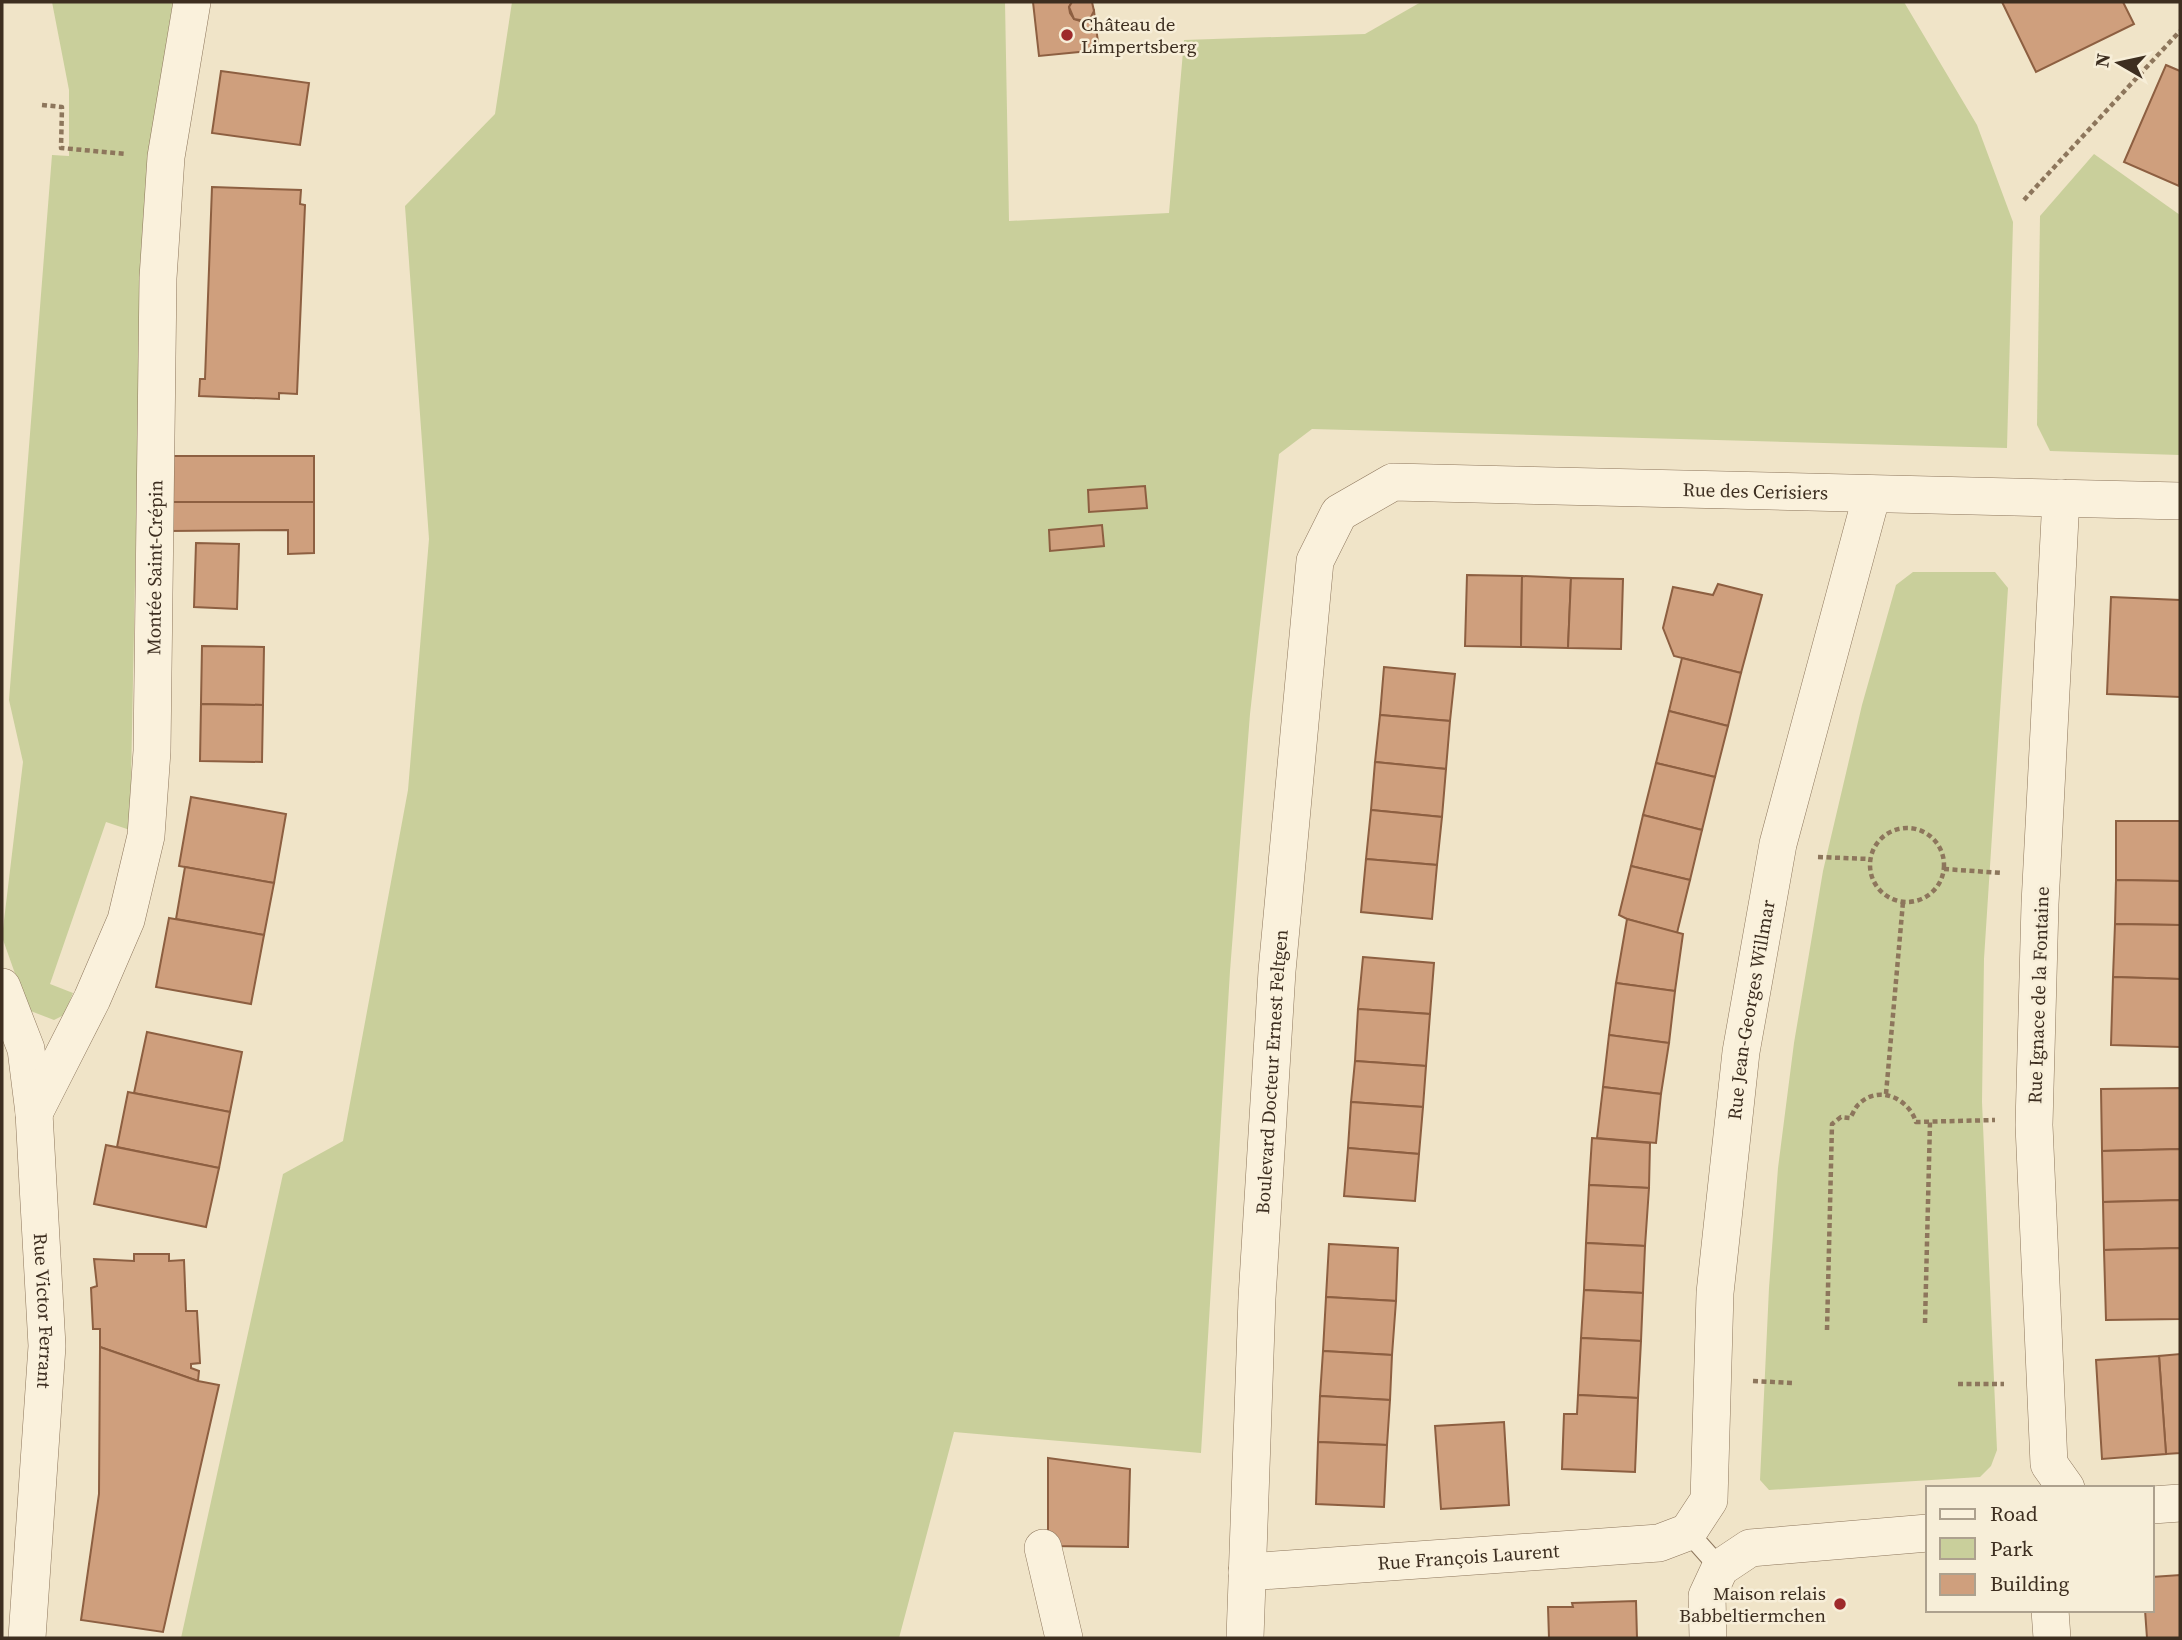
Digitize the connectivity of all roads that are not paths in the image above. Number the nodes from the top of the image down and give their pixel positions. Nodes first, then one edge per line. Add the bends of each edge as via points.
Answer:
1 (192, 2) edge
2 (1872, 494) junction
3 (2061, 498) junction
4 (2180, 501) edge
5 (1339, 513) joint
6 (2, 987) edge
7 (34, 1113) junction
8 (2065, 1486) edge
9 (2180, 1503) edge
10 (2154, 1505) edge
11 (1688, 1532) junction
12 (1926, 1533) edge
13 (1043, 1548) dead end
14 (1720, 1568) junction
15 (1247, 1572) junction
16 (2050, 1612) edge
17 (27, 1638) edge
18 (1064, 1638) edge
19 (1245, 1638) edge
20 (1708, 1638) edge
21 (2052, 1638) edge

1 - 7 street, Montée Saint-Crépin via 166,158 158,278 152,751 146,836 126,920
2 - 3 street, Rue des Cerisiers
2 - 5 street, Rue des Cerisiers via 1393,482
2 - 11 street, Rue Jean-Georges Willmar via 1778,844 1766,909 1741,1052 1718,1266 1710,1500
3 - 4 street, Rue des Cerisiers
3 - 8 street, Rue Ignace de la Fontaine via 2040,904 2034,1125 2049,1464
5 - 15 street, Boulevard Docteur Ernest Feltgen via 1315,561 1277,971 1257,1298
6 - 7 street, Rue Victor Ferrant via 26,1049
7 - 17 street, Rue Victor Ferrant via 47,1346
9 - 10 street
11 - 14 lane
11 - 15 street, Rue François Laurent via 1659,1543
12 - 14 street via 1750,1548
13 - 18 street
14 - 20 street via 1707,1595
15 - 19 street, Boulevard Docteur Ernest Feltgen
16 - 21 street

